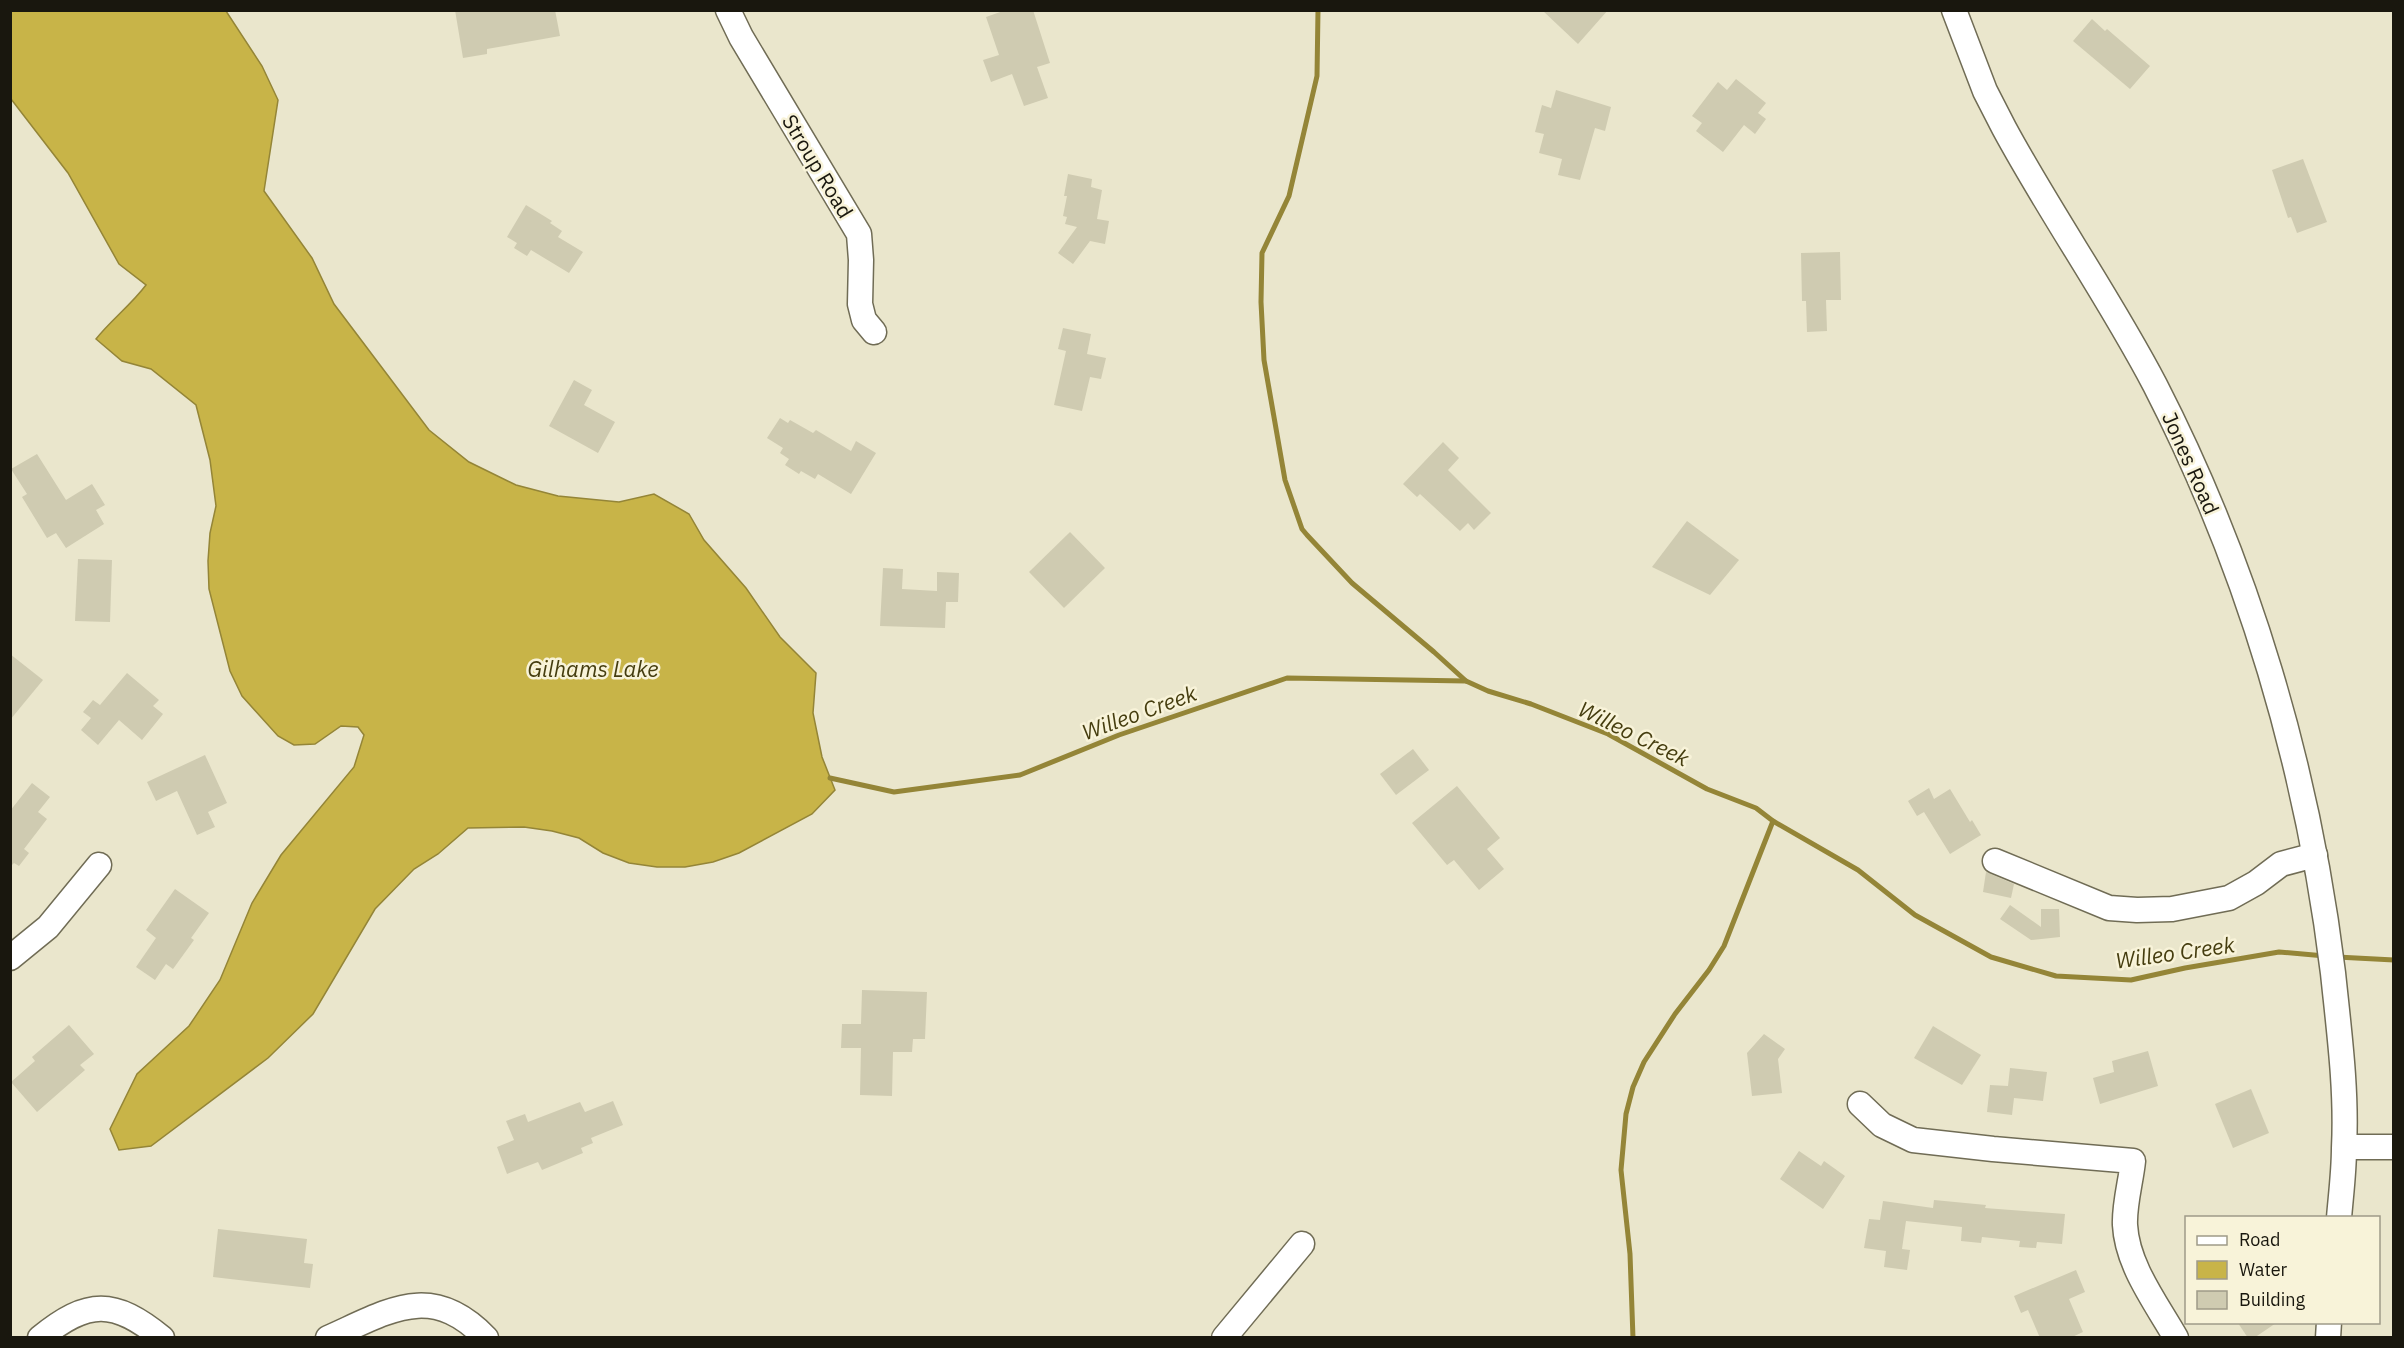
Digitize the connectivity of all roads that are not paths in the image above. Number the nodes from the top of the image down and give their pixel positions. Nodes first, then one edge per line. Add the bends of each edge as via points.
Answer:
1 (728, 10) edge
2 (1954, 10) edge
3 (874, 332) dead end
4 (2315, 855) junction
5 (1995, 861) dead end
6 (99, 865) dead end
7 (10, 958) edge
8 (1860, 1104) dead end
9 (2344, 1147) junction
10 (2394, 1147) edge
11 (2338, 1216) edge
12 (1302, 1244) dead end
13 (1229, 1335) edge
14 (40, 1338) edge
15 (162, 1338) edge
16 (328, 1338) edge
17 (486, 1338) edge
18 (2176, 1338) edge

1 - 3 street, Stroup Road via 859,234 860,303 864,320
2 - 4 street, Jones Road via 1985,91 2153,381 2187,450 2261,643 2290,741
4 - 5 street via 2281,864 2229,898 2149,910 2109,908
4 - 9 street, Jones Road via 2337,1006
6 - 7 street via 48,927
8 - 18 street via 1882,1125 1913,1140 2133,1161 2125,1224 2128,1247
9 - 10 street
9 - 11 street, Jones Road
12 - 13 street
14 - 15 street via 59,1322 95,1308 131,1315
16 - 17 street via 416,1304 446,1308

